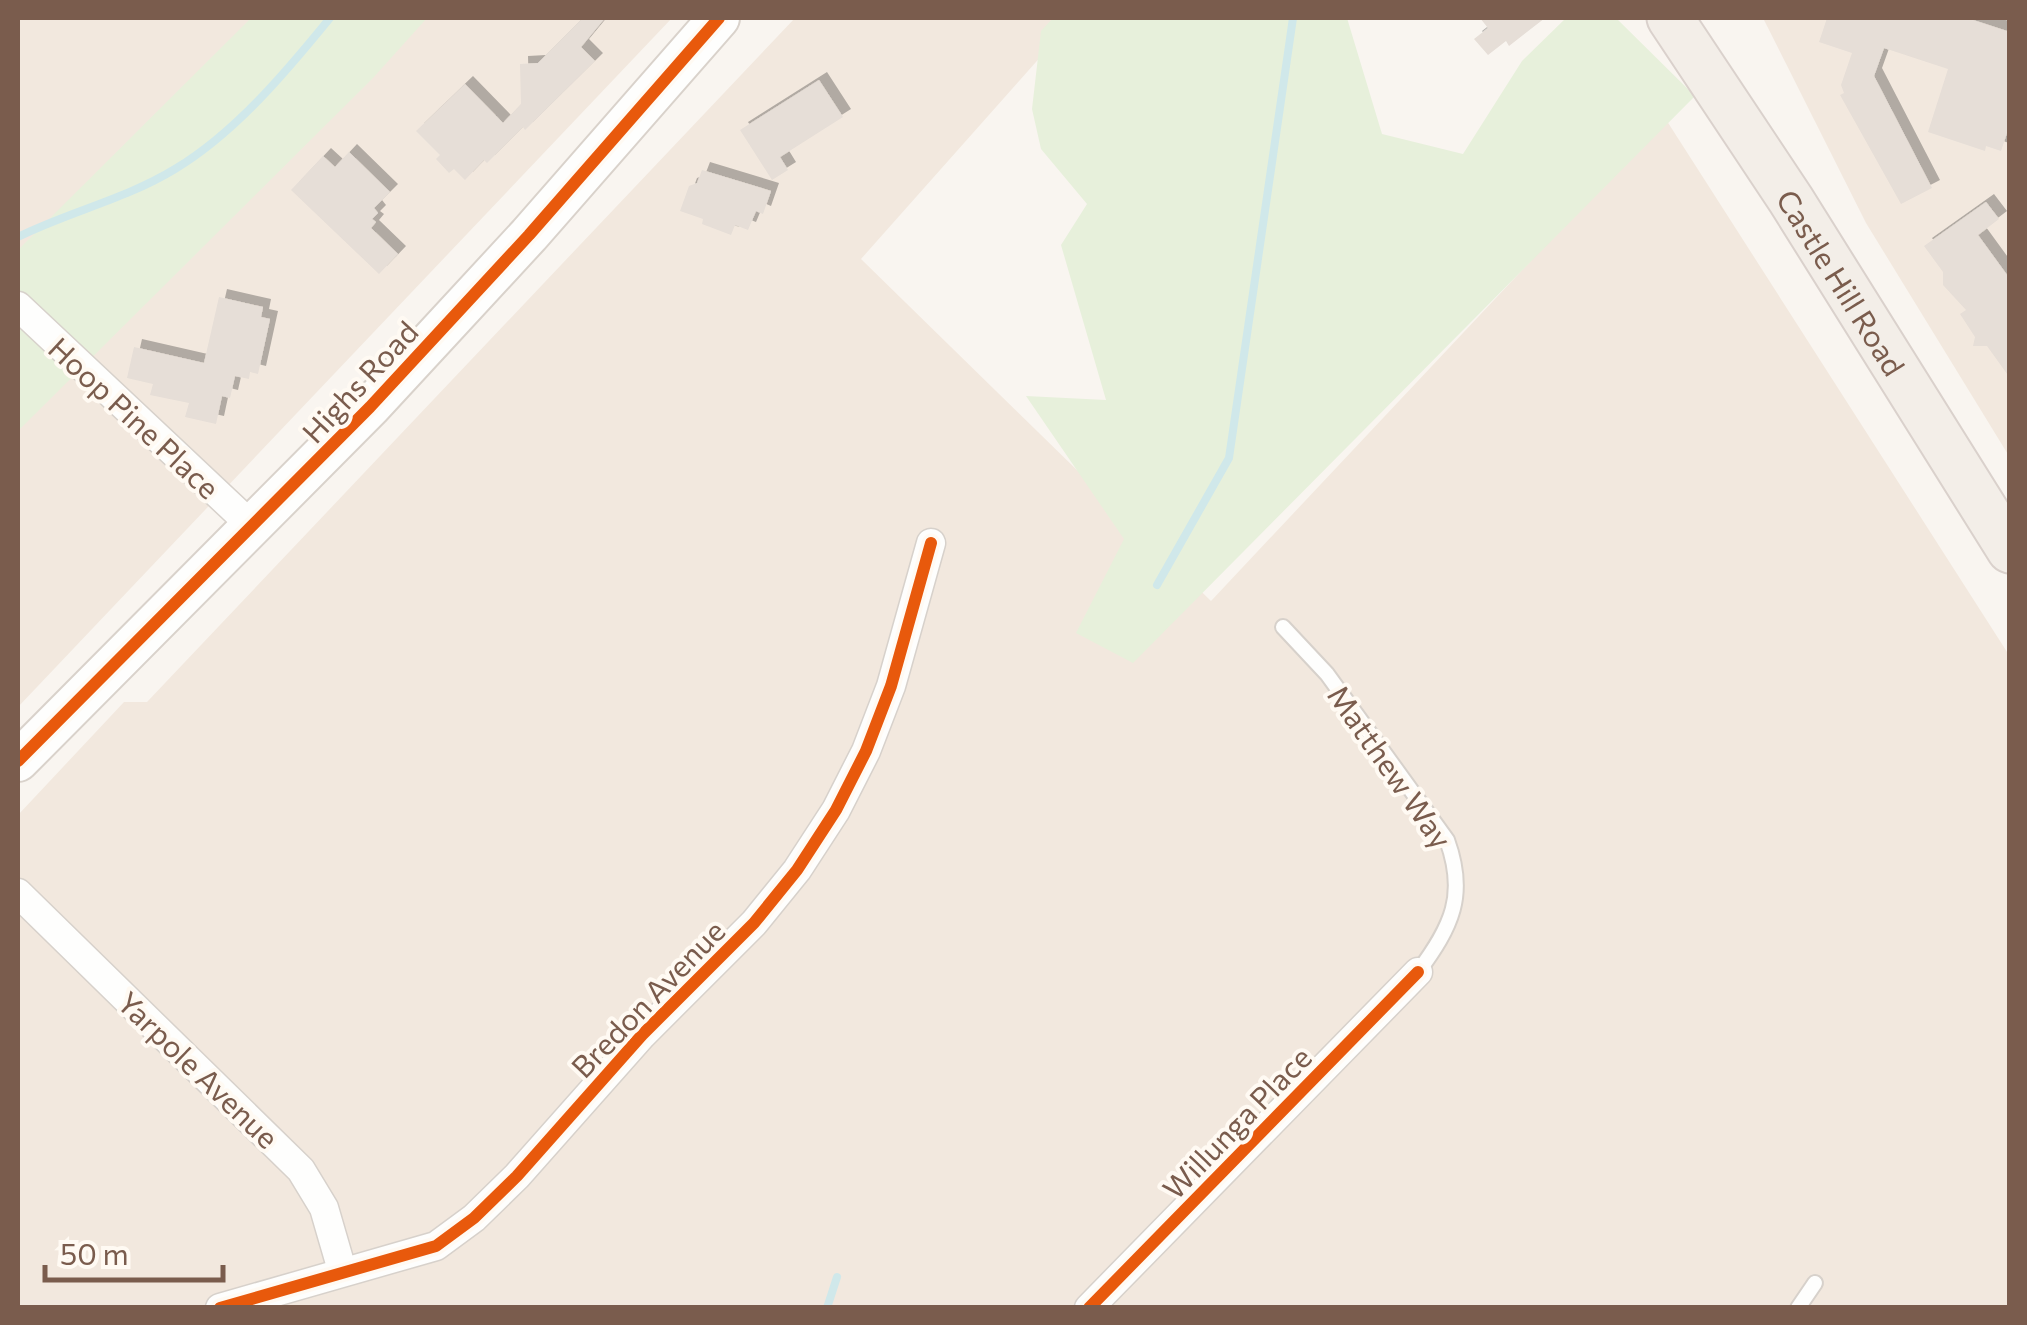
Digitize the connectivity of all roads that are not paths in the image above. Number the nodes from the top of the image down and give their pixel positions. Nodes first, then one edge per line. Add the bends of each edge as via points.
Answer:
1 (718, 18) edge
2 (1670, 18) edge
3 (1705, 18) edge
4 (18, 306) edge
5 (2010, 508) edge
6 (253, 527) junction
7 (931, 543) dead end
8 (2010, 550) edge
9 (1283, 626) dead end
10 (18, 761) edge
11 (18, 893) edge
12 (1418, 972) joint
13 (342, 1270) junction
14 (1815, 1283) dead end
15 (220, 1308) edge
16 (1089, 1308) edge
17 (1798, 1308) edge

1 - 6 street, Highs Road via 529,235
2 - 8 main road, Castle Hill Road
3 - 5 main road, Castle Hill Road
4 - 6 street, Hoop Pine Place
6 - 10 street, Highs Road
7 - 13 street, Bredon Avenue via 892,686 866,751 836,810 775,896 474,1218 436,1246
9 - 12 lane, Matthew Way via 1327,674 1447,840 1458,891 1444,933
11 - 13 street, Yarpole Avenue via 301,1170 324,1208
12 - 16 street, Willunga Place
13 - 15 street, Bredon Avenue
14 - 17 lane

